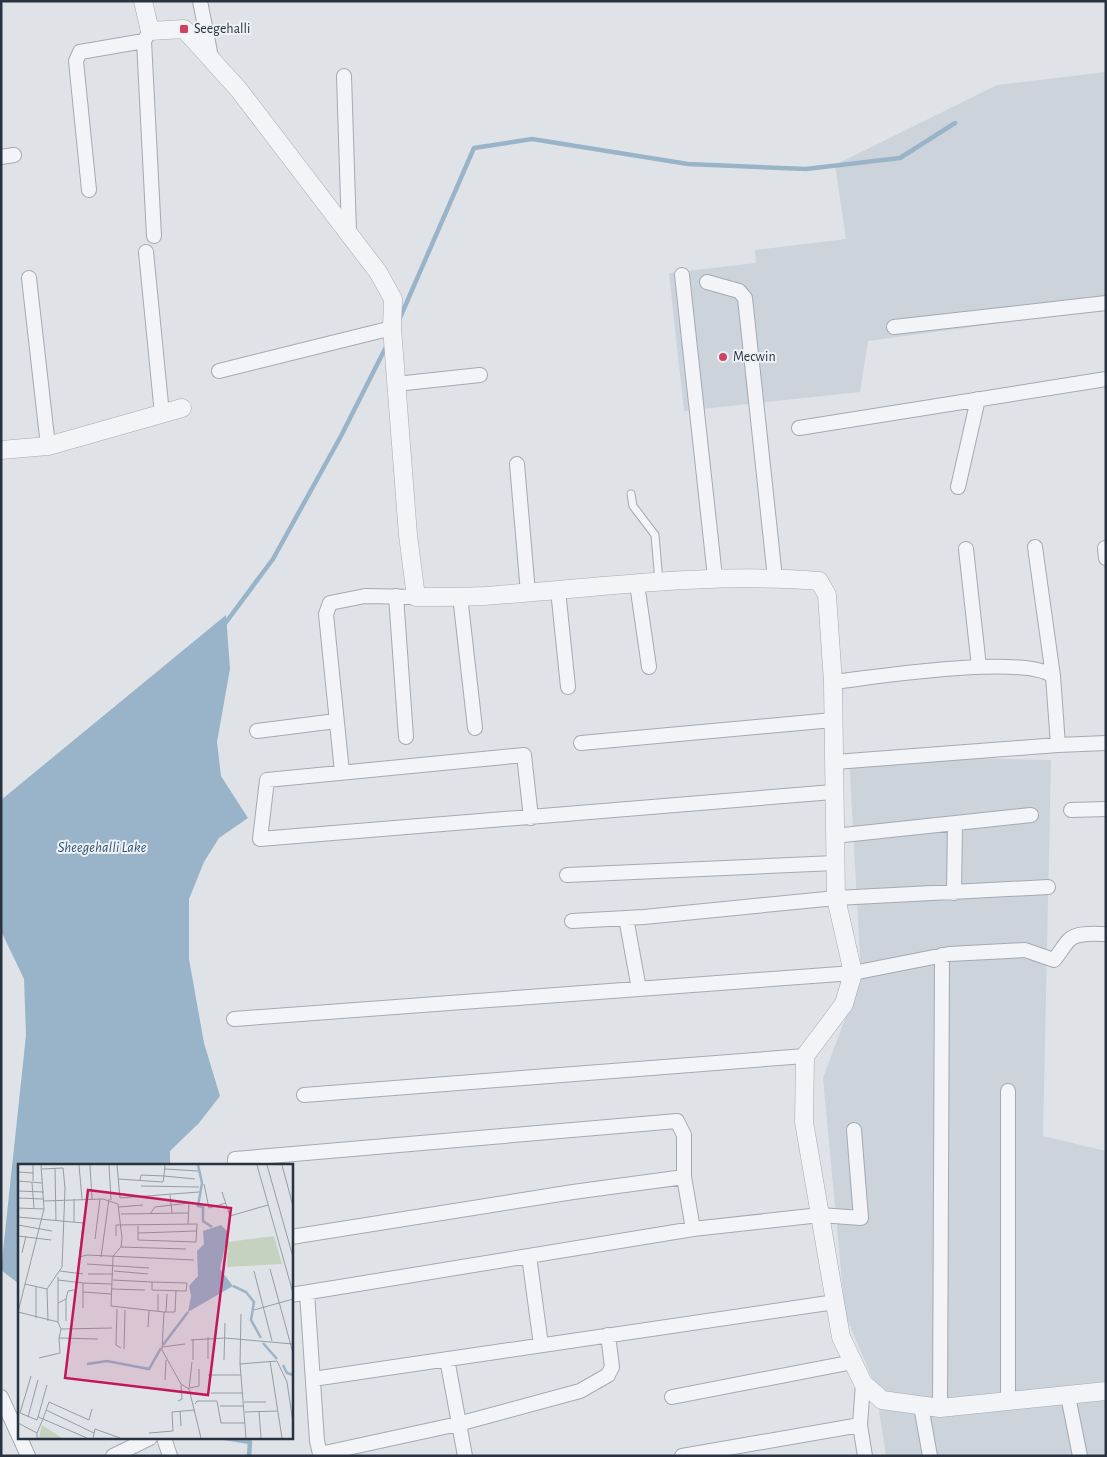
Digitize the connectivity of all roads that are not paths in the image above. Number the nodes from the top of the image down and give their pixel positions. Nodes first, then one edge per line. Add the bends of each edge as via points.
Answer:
1 (143, 1) edge
2 (200, 1) edge
3 (147, 36) junction
4 (211, 57) junction
5 (344, 76) dead end
6 (89, 190) dead end
7 (349, 232) junction
8 (154, 236) dead end
9 (146, 252) dead end
10 (682, 275) dead end
11 (29, 278) dead end
12 (707, 282) dead end
13 (1106, 303) edge
14 (894, 327) dead end
15 (392, 328) junction
16 (219, 371) dead end
17 (480, 375) dead end
18 (1106, 379) edge
19 (396, 384) junction
20 (978, 399) junction
21 (182, 408) dead end
22 (162, 414) junction
23 (798, 428) dead end
24 (48, 446) junction
25 (1, 450) edge
26 (517, 464) dead end
27 (958, 487) dead end
28 (631, 494) dead end
29 (1035, 547) dead end
30 (966, 549) dead end
31 (715, 578) junction
32 (775, 578) junction
33 (659, 582) junction
34 (638, 584) junction
35 (558, 590) junction
36 (528, 592) junction
37 (396, 596) junction
38 (460, 596) junction
39 (416, 597) junction
40 (650, 667) dead end
41 (979, 667) junction
42 (1053, 676) junction
43 (832, 682) junction
44 (568, 688) dead end
45 (833, 720) junction
46 (336, 721) junction
47 (475, 728) dead end
48 (257, 731) dead end
49 (406, 737) dead end
50 (581, 743) dead end
51 (1106, 744) edge
52 (1058, 745) junction
53 (835, 762) junction
54 (342, 772) junction
55 (833, 792) junction
56 (1106, 809) edge
57 (1071, 810) dead end
58 (1031, 815) dead end
59 (530, 818) junction
60 (955, 823) junction
61 (834, 836) junction
62 (835, 863) junction
63 (567, 875) dead end
64 (1048, 887) dead end
65 (954, 893) junction
66 (836, 898) junction
67 (626, 918) junction
68 (572, 921) dead end
69 (1106, 934) edge
70 (942, 955) junction
71 (854, 973) junction
72 (639, 989) junction
73 (234, 1019) dead end
74 (805, 1056) junction
75 (1008, 1091) dead end
76 (304, 1096) dead end
77 (854, 1130) dead end
78 (235, 1164) edge
79 (684, 1177) junction
80 (820, 1215) junction
81 (693, 1229) junction
82 (292, 1237) edge
83 (529, 1256) junction
84 (307, 1293) junction
85 (292, 1295) edge
86 (835, 1302) junction
87 (608, 1335) junction
88 (541, 1345) junction
89 (447, 1359) junction
90 (853, 1362) junction
91 (313, 1378) junction
92 (863, 1383) junction
93 (1106, 1391) edge
94 (1068, 1396) junction
95 (1, 1397) edge
96 (672, 1398) dead end
97 (1008, 1402) junction
98 (921, 1406) junction
99 (940, 1408) junction
100 (458, 1424) junction
101 (860, 1425) junction
102 (18, 1435) edge
103 (20, 1440) edge
104 (146, 1440) edge
105 (165, 1440) edge
106 (700, 1454) edge
107 (28, 1456) edge
108 (113, 1456) edge
109 (170, 1456) edge
110 (465, 1456) edge
111 (682, 1456) edge
112 (865, 1456) edge
113 (930, 1456) edge
114 (1080, 1456) edge

1 - 3 street
2 - 4 street
3 - 4 street via 184,29
3 - 6 street via 80,52 76,61
3 - 8 street
4 - 7 street
5 - 7 street
7 - 15 street via 393,299
9 - 22 street
10 - 31 street
11 - 24 street
12 - 32 street via 739,291 745,298
13 - 14 street
15 - 16 street
15 - 19 street
17 - 19 street
18 - 20 street
19 - 39 street
20 - 23 street
20 - 27 street
21 - 22 street
22 - 24 street
24 - 25 street
26 - 36 street
28 - 33 lane via 633,506 655,535
29 - 42 street
30 - 41 street
31 - 32 street
31 - 33 street
32 - 43 street via 819,581 827,595
33 - 34 street
34 - 35 street
34 - 40 street
35 - 36 street
35 - 44 street
36 - 38 street
37 - 39 street
37 - 46 street via 365,596 330,603 326,614
37 - 49 street
38 - 39 street
38 - 47 street
41 - 42 street via 1026,666 1045,670
41 - 43 street
42 - 52 street
43 - 45 street
45 - 50 street
45 - 53 street
46 - 48 street
46 - 54 street
51 - 52 street
52 - 53 street
53 - 55 street
54 - 59 street via 524,755
54 - 59 street via 266,780 260,839
55 - 59 street
55 - 61 street
56 - 57 street
58 - 60 street
60 - 61 street
60 - 65 street
61 - 62 street
62 - 63 street
62 - 66 street
64 - 65 street
65 - 66 street
66 - 67 street
66 - 71 street
67 - 68 street
67 - 72 street
69 - 70 street via 1078,935 1068,940 1054,960 1025,950
70 - 71 street
70 - 99 street
71 - 72 street
71 - 74 street via 844,1004
72 - 73 street
74 - 76 street
74 - 80 street via 804,1122
75 - 97 street
77 - 80 street via 861,1218
78 - 79 street via 235,1158 678,1121 684,1135
79 - 81 street
79 - 82 street
80 - 81 street
80 - 86 street
81 - 83 street
83 - 84 street
83 - 88 street
84 - 85 street
84 - 91 street
86 - 87 street
86 - 90 street via 841,1337
87 - 88 street
87 - 100 street via 612,1366 608,1376 580,1392
88 - 89 street
89 - 91 street
89 - 100 street
90 - 92 street
90 - 96 street
91 - 100 street via 320,1454
92 - 98 street via 882,1400
92 - 101 street
93 - 94 street
94 - 97 street
94 - 114 street
95 - 102 street
97 - 99 street
98 - 99 street
98 - 113 street
100 - 110 street
101 - 106 street
101 - 112 street
103 - 107 street
104 - 108 street
105 - 109 street
106 - 111 street

